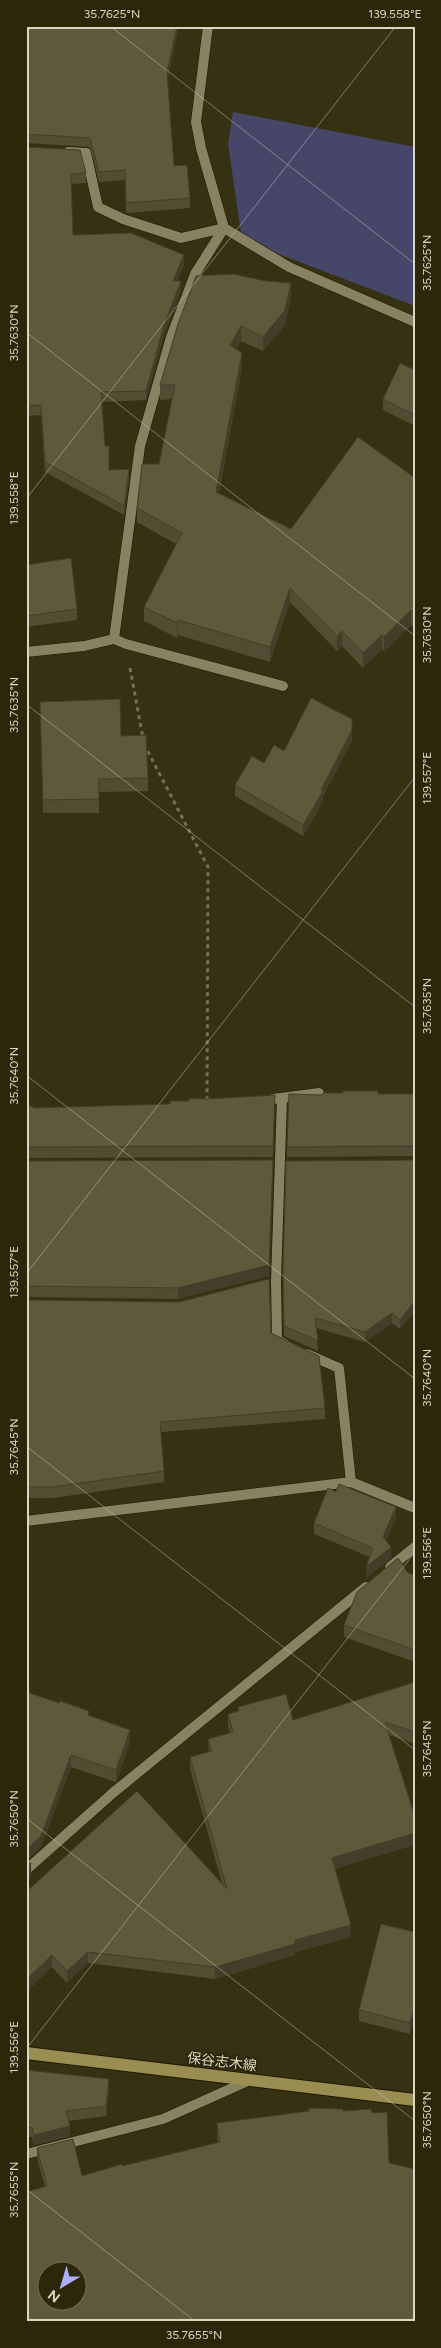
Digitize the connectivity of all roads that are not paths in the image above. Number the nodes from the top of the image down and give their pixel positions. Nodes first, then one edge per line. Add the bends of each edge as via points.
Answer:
1 (208, 26) edge
2 (61, 151) edge
3 (224, 228) junction
4 (415, 322) edge
5 (114, 638) junction
6 (26, 652) edge
7 (283, 686) dead end
8 (319, 1093) edge
9 (282, 1098) junction
10 (263, 1100) edge
11 (351, 1482) junction
12 (415, 1508) edge
13 (26, 1521) edge
14 (415, 1547) edge
15 (26, 1870) edge
16 (26, 2053) edge
17 (250, 2080) junction
18 (415, 2100) edge
19 (26, 2154) edge

1 - 3 street via 196,122 200,148
2 - 3 street via 86,153 98,207 123,219 181,238
3 - 4 street via 289,267
3 - 5 street via 195,274 172,337 140,446
5 - 6 street via 84,646
5 - 7 street
8 - 9 street
9 - 10 street
9 - 11 street via 272,1282 277,1340 339,1368
11 - 12 street
11 - 13 street
14 - 15 street via 114,1792
16 - 17 main road, 保谷志木線
17 - 18 main road, 保谷志木線
17 - 19 street via 163,2119

